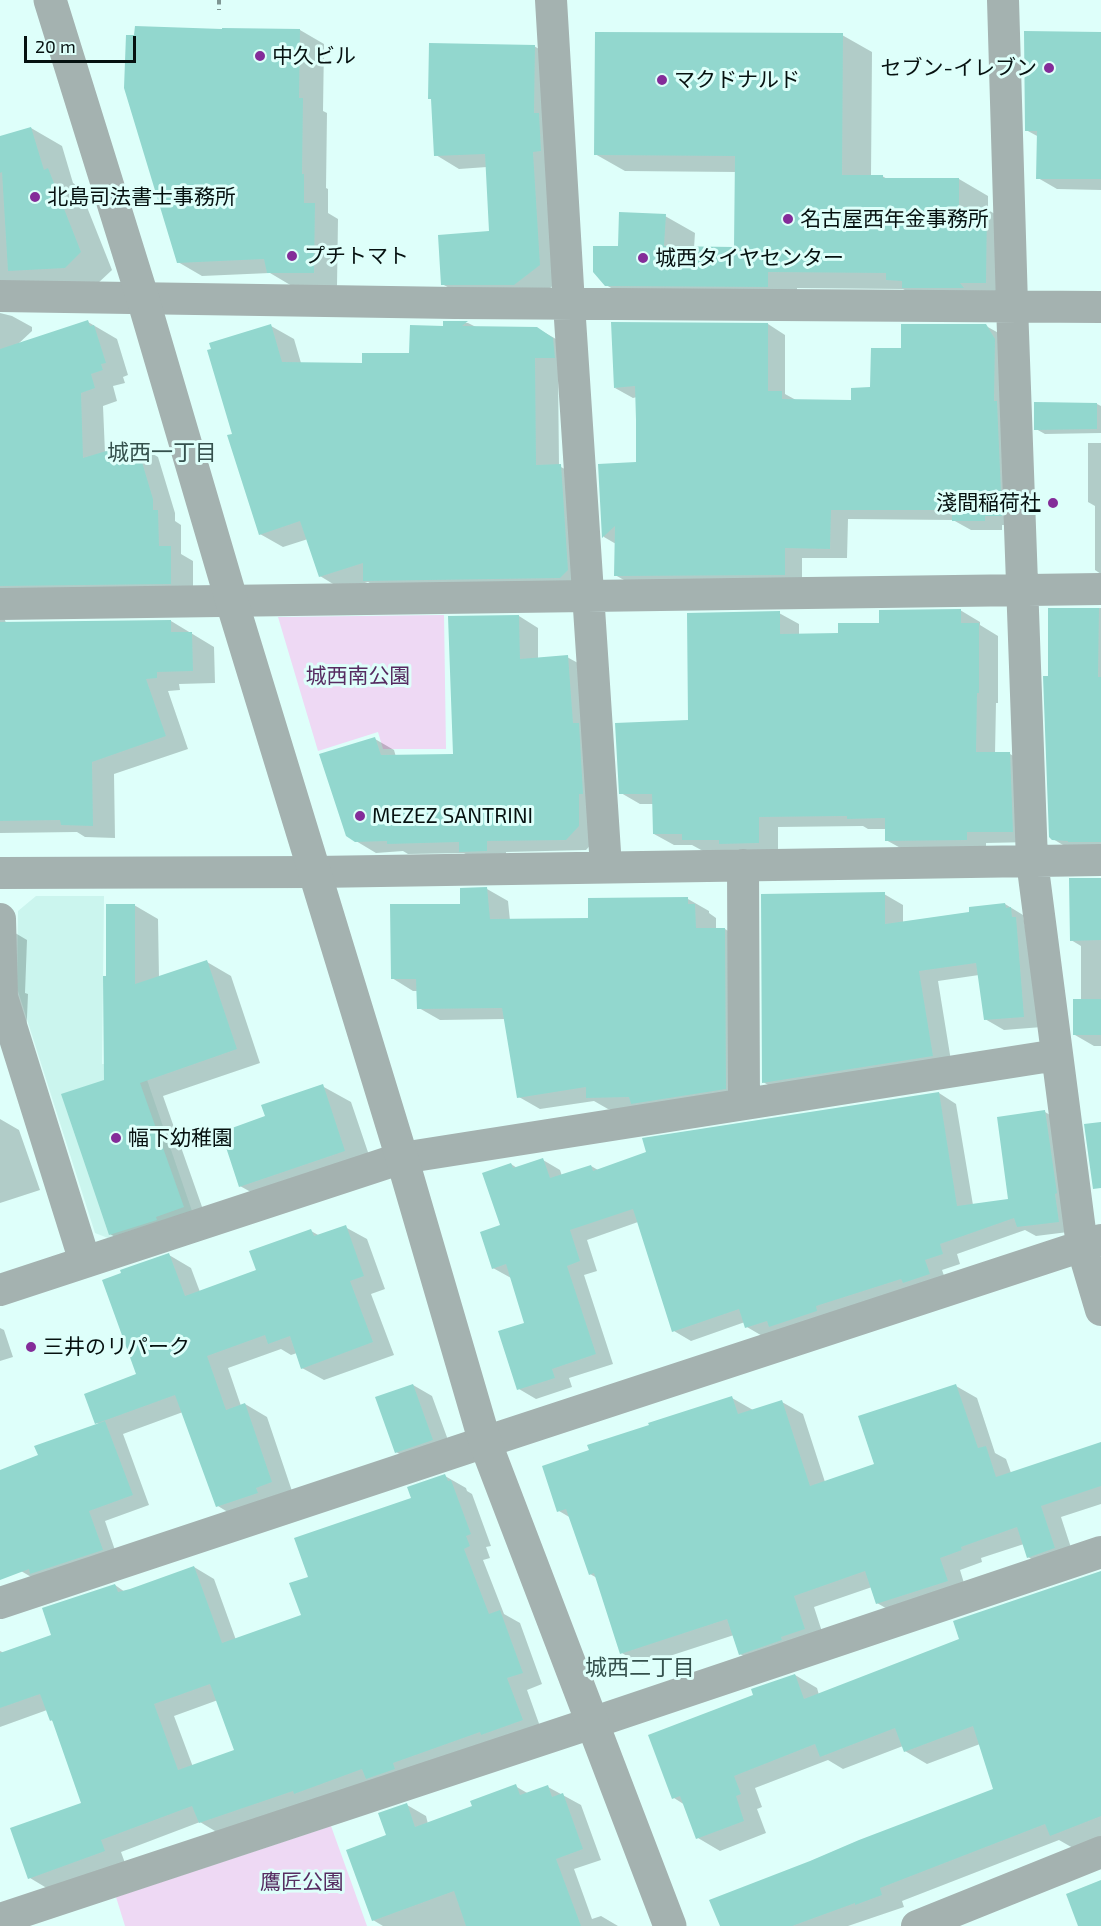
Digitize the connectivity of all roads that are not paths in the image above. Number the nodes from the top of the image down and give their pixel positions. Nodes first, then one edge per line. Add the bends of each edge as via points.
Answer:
1 (50, 0) edge
2 (551, 0) edge
3 (1003, 0) edge
4 (0, 296) edge
5 (143, 299) junction
6 (569, 304) junction
7 (1012, 305) junction
8 (1101, 307) edge
9 (1101, 589) edge
10 (1022, 590) junction
11 (589, 596) junction
12 (232, 602) junction
13 (0, 604) edge
14 (1101, 860) edge
15 (1032, 861) junction
16 (743, 865) junction
17 (606, 867) junction
18 (315, 872) junction
19 (0, 873) edge
20 (0, 919) edge
21 (1057, 1055) junction
22 (744, 1104) junction
23 (402, 1158) junction
24 (1092, 1243) edge
25 (85, 1262) junction
26 (0, 1290) edge
27 (1101, 1310) edge
28 (485, 1442) junction
29 (1101, 1552) edge
30 (0, 1604) edge
31 (592, 1723) junction
32 (1101, 1852) edge
33 (0, 1918) edge
34 (670, 1926) edge
35 (917, 1926) edge

1 - 5 street
2 - 6 street
3 - 7 street
4 - 5 street
5 - 6 street
5 - 12 street
6 - 7 street
6 - 11 street
7 - 8 street
7 - 10 street
9 - 10 street
10 - 11 street
10 - 15 street
11 - 12 street
11 - 17 street
12 - 13 street
12 - 18 street
14 - 15 street
15 - 16 street
15 - 21 street
16 - 17 street
16 - 22 street
17 - 18 street
18 - 19 street
18 - 23 street
20 - 25 street via 2,997
21 - 22 street
21 - 24 street
22 - 23 street
23 - 25 street
23 - 28 street
24 - 27 street
24 - 28 street
25 - 26 street
28 - 30 street
28 - 31 street
29 - 31 street
31 - 33 street
31 - 34 street
32 - 35 street

